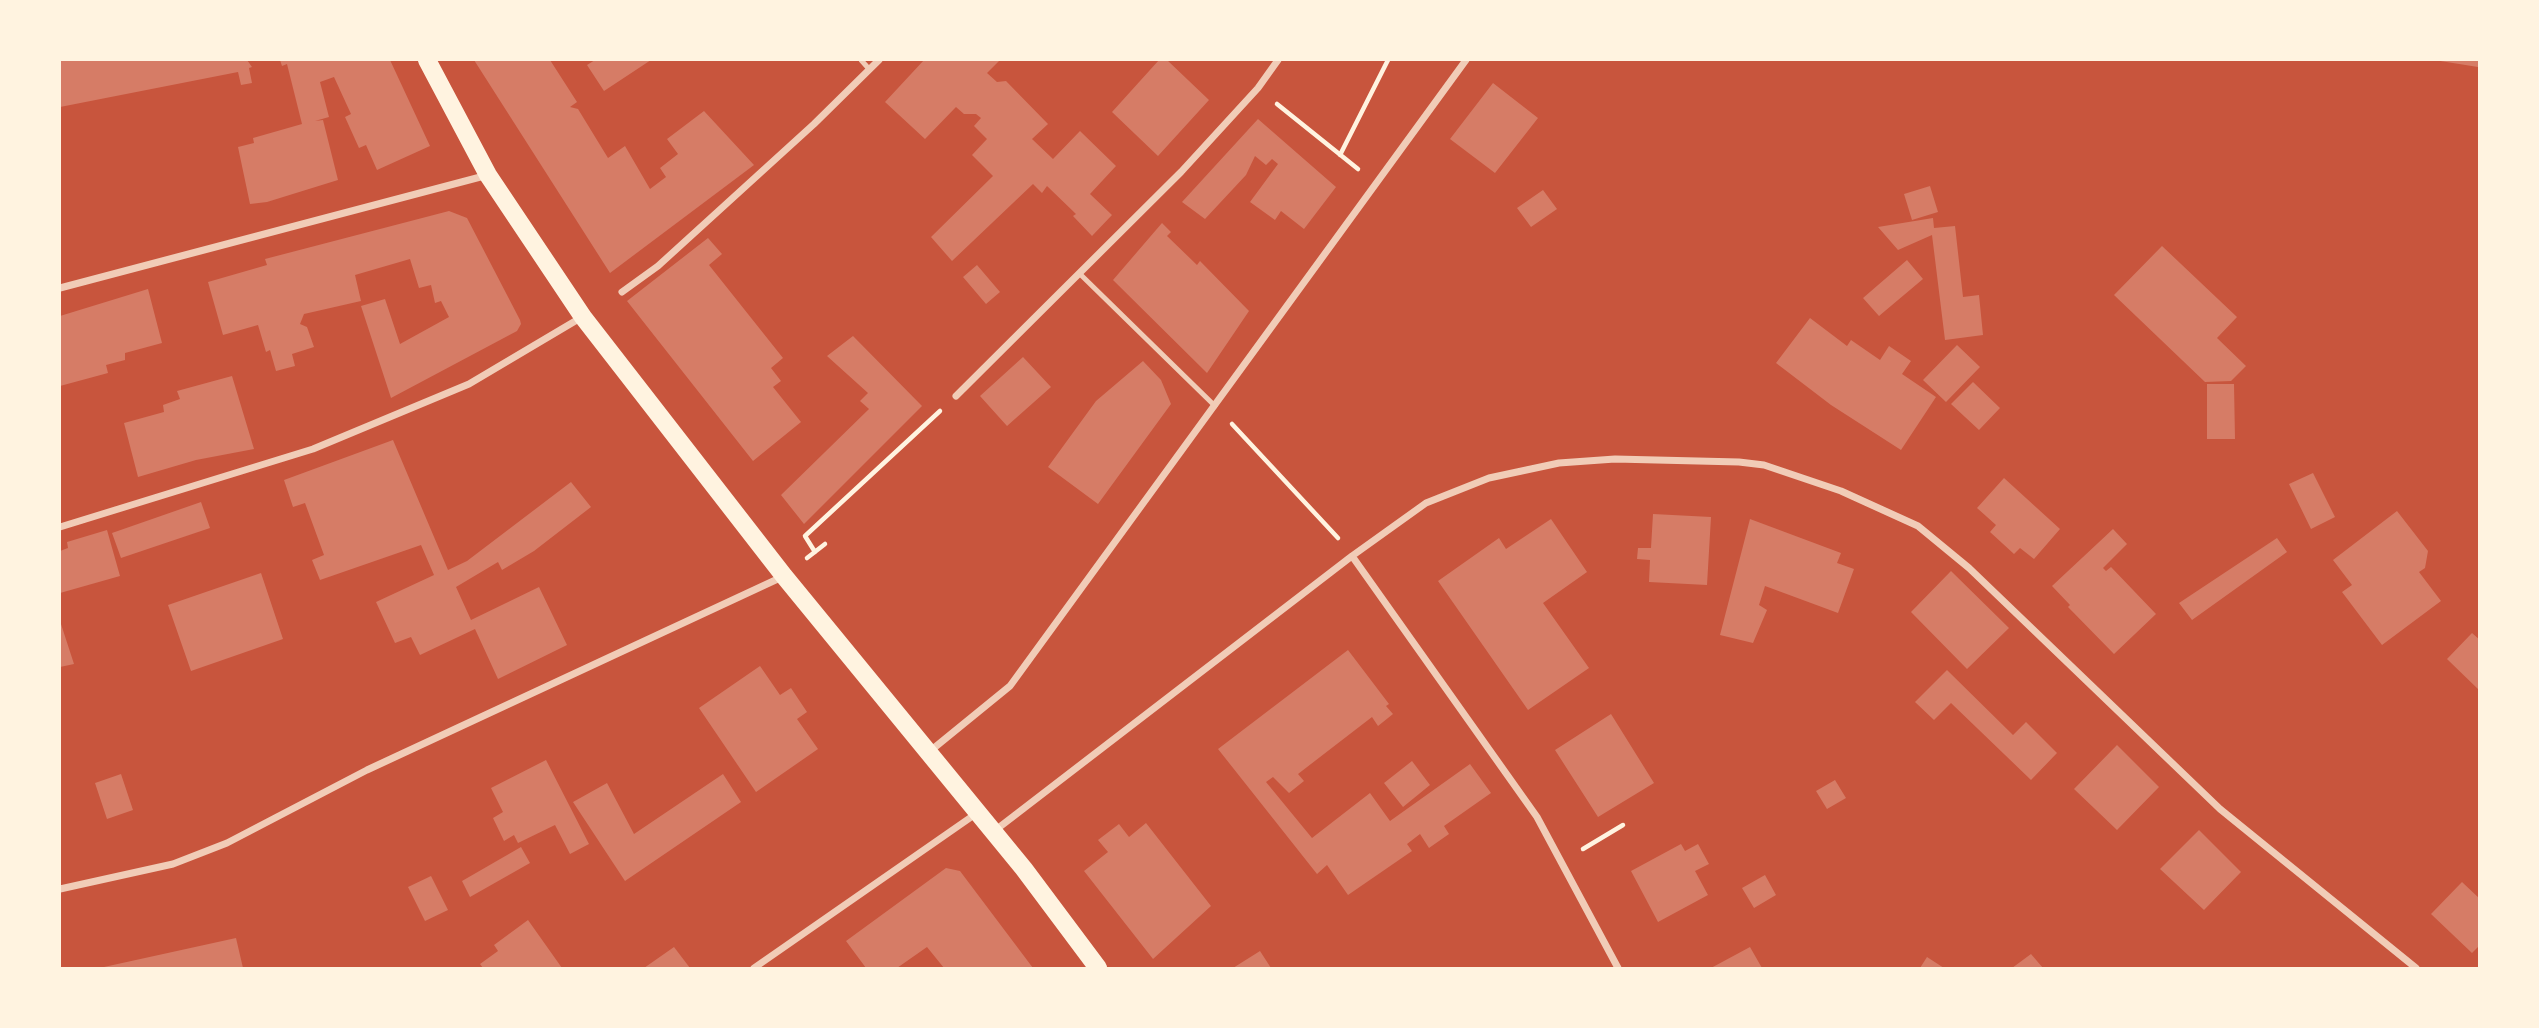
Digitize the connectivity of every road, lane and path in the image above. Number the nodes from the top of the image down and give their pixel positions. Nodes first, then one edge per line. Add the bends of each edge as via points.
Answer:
1 (427, 60) edge
2 (861, 60) edge
3 (879, 60) edge
4 (1278, 60) edge
5 (1388, 60) edge
6 (1466, 60) edge
7 (870, 70) junction
8 (1258, 88) junction
9 (1340, 155) junction
10 (488, 175) junction
11 (1377, 183) junction
12 (1081, 275) junction
13 (60, 288) edge
14 (622, 292) dead end
15 (583, 317) junction
16 (956, 396) joint
17 (1215, 406) junction
18 (1324, 523) dead end
19 (60, 527) edge
20 (815, 552) dead end
21 (1352, 556) junction
22 (785, 576) junction
23 (929, 753) junction
24 (977, 813) junction
25 (1623, 825) dead end
26 (993, 832) junction
27 (1580, 852) dead end
28 (60, 889) edge
29 (754, 968) edge
30 (1098, 968) edge
31 (1618, 968) edge
32 (2416, 968) edge

1 - 10 main road
2 - 7 lane
3 - 7 street
4 - 8 street
5 - 9 path
6 - 11 street
7 - 14 street via 658,266
8 - 9 path
8 - 12 street
9 - 11 path
10 - 13 street
10 - 15 main road
11 - 17 street
12 - 16 street
12 - 17 lane
15 - 19 street via 469,384 313,449
15 - 22 main road
16 - 20 path via 805,536
17 - 18 path
17 - 23 street via 1010,686
21 - 26 street
21 - 31 street via 1537,817
21 - 32 street via 1426,503 1489,478 1559,463 1615,459 1739,462 1764,465 1841,491 1918,526 1969,568 2220,809
22 - 23 main road
22 - 28 street via 367,770 227,843 173,864
23 - 24 main road
24 - 26 main road
24 - 29 street
25 - 27 path
26 - 30 main road

